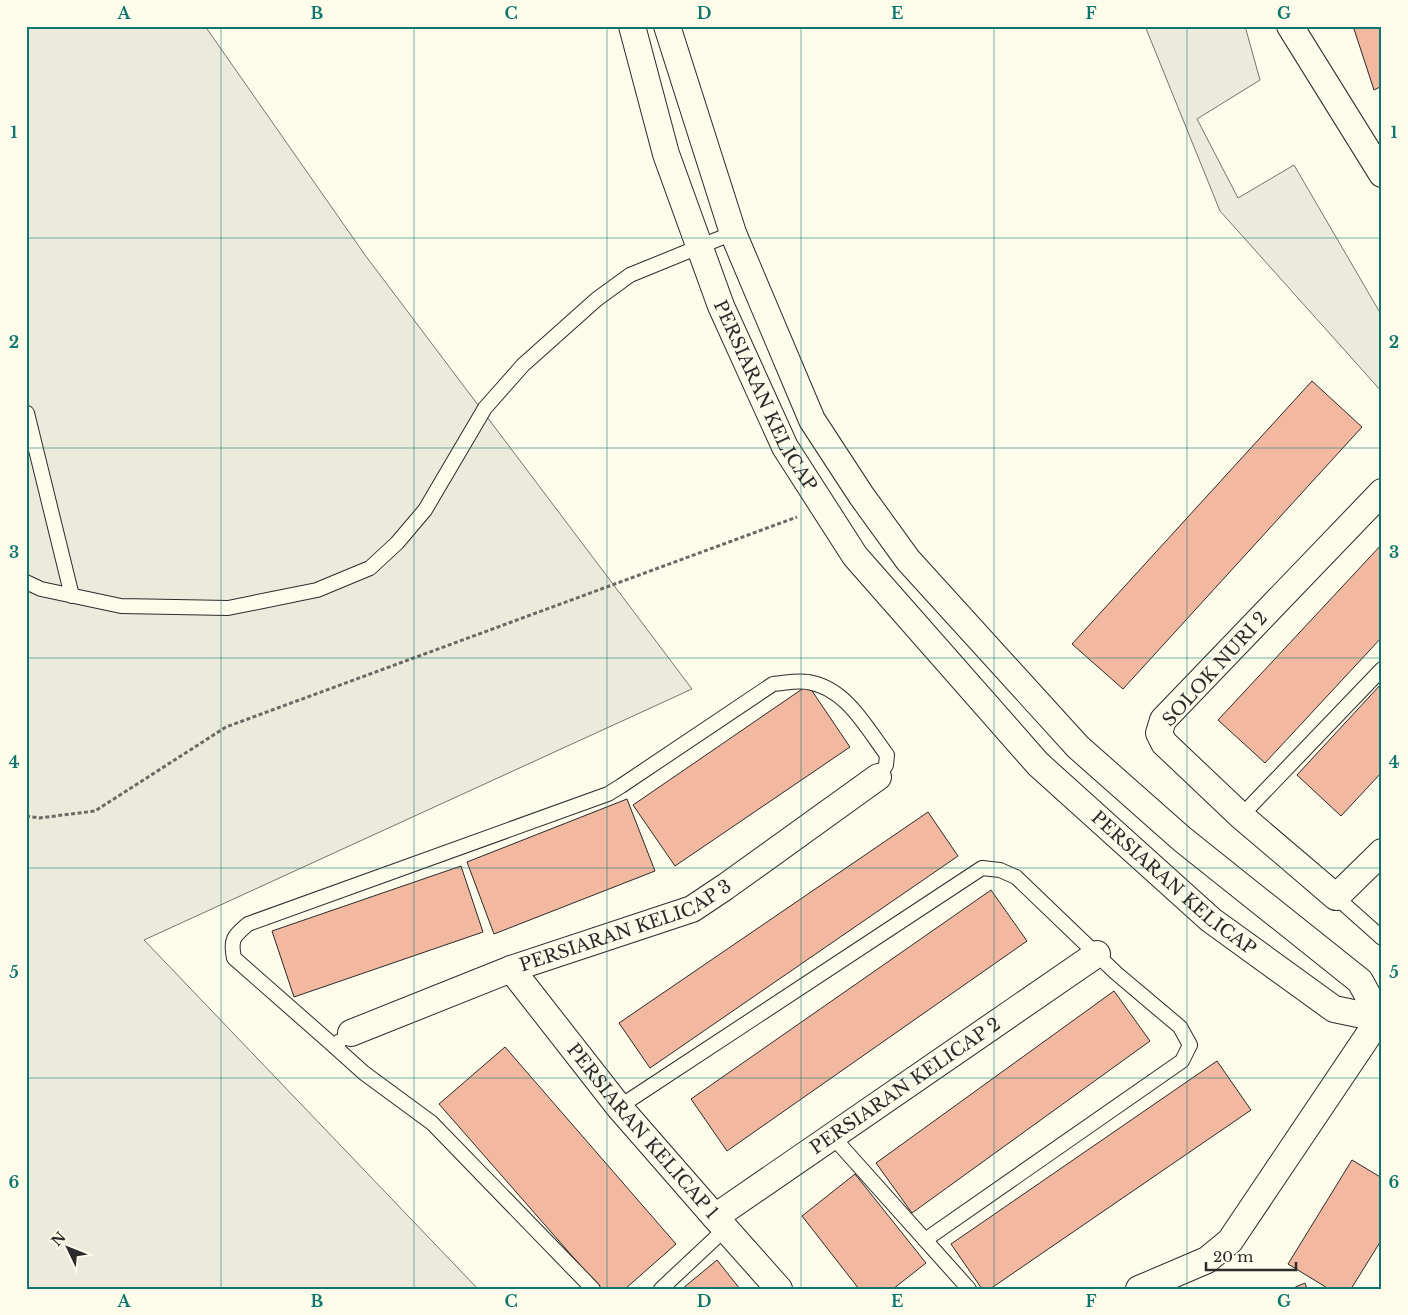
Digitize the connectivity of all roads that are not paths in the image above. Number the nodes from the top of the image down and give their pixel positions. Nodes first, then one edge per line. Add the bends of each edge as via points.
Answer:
1 (632, 26) edge
2 (667, 26) edge
3 (1290, 26) edge
4 (1382, 174) edge
5 (733, 232) junction
6 (700, 247) junction
7 (27, 413) edge
8 (1382, 492) edge
9 (26, 582) edge
10 (72, 596) junction
11 (1382, 669) edge
12 (1022, 686) junction
13 (992, 712) junction
14 (878, 777) joint
15 (1241, 816) junction
16 (1382, 852) edge
17 (1336, 897) junction
18 (1382, 938) edge
19 (1098, 954) junction
20 (511, 969) junction
21 (1381, 1019) edge
22 (342, 1040) junction
23 (619, 1106) junction
24 (833, 1137) junction
25 (720, 1223) junction
26 (925, 1240) junction
27 (593, 1289) edge
28 (661, 1289) edge
29 (779, 1289) edge
30 (969, 1289) edge
31 (1139, 1289) edge

1 - 6 street, PERSIARAN KELICAP via 666,154
2 - 5 street, PERSIARAN KELICAP
3 - 4 street
5 - 6 lane
5 - 12 street, PERSIARAN KELICAP via 812,420 908,560
6 - 10 lane via 630,275 523,365 485,408 425,510 370,568 317,590 228,608 121,606
6 - 13 street, PERSIARAN KELICAP via 721,306 786,447 855,556
7 - 10 lane
8 - 15 street, SOLOK NURI 2 via 1163,720 1159,733 1164,743
9 - 10 lane
11 - 15 lane
12 - 13 street
12 - 21 street, PERSIARAN KELICAP via 1078,747 1182,839 1360,981
13 - 21 street, PERSIARAN KELICAP via 1038,764 1211,920 1334,1009
14 - 20 street, PERSIARAN KELICAP 3 via 692,909
14 - 22 lane via 887,755 848,703 830,690 809,682 773,684 608,794 248,924 237,934 231,946 234,958
15 - 17 street, SOLOK NURI 2
16 - 17 street
17 - 18 lane
19 - 23 lane via 1016,877 1000,870 982,868
19 - 24 street, PERSIARAN KELICAP 2
19 - 26 lane via 1180,1027 1190,1045 1182,1061
20 - 22 street, PERSIARAN KELICAP 3
20 - 23 street, PERSIARAN KELICAP 1
21 - 31 street via 1230,1241 1207,1260
22 - 27 lane via 364,1073 432,1123
23 - 25 street, PERSIARAN KELICAP 1
24 - 25 street, PERSIARAN KELICAP 2
24 - 26 lane
25 - 28 lane
25 - 29 street, PERSIARAN KELICAP 1
26 - 30 lane

